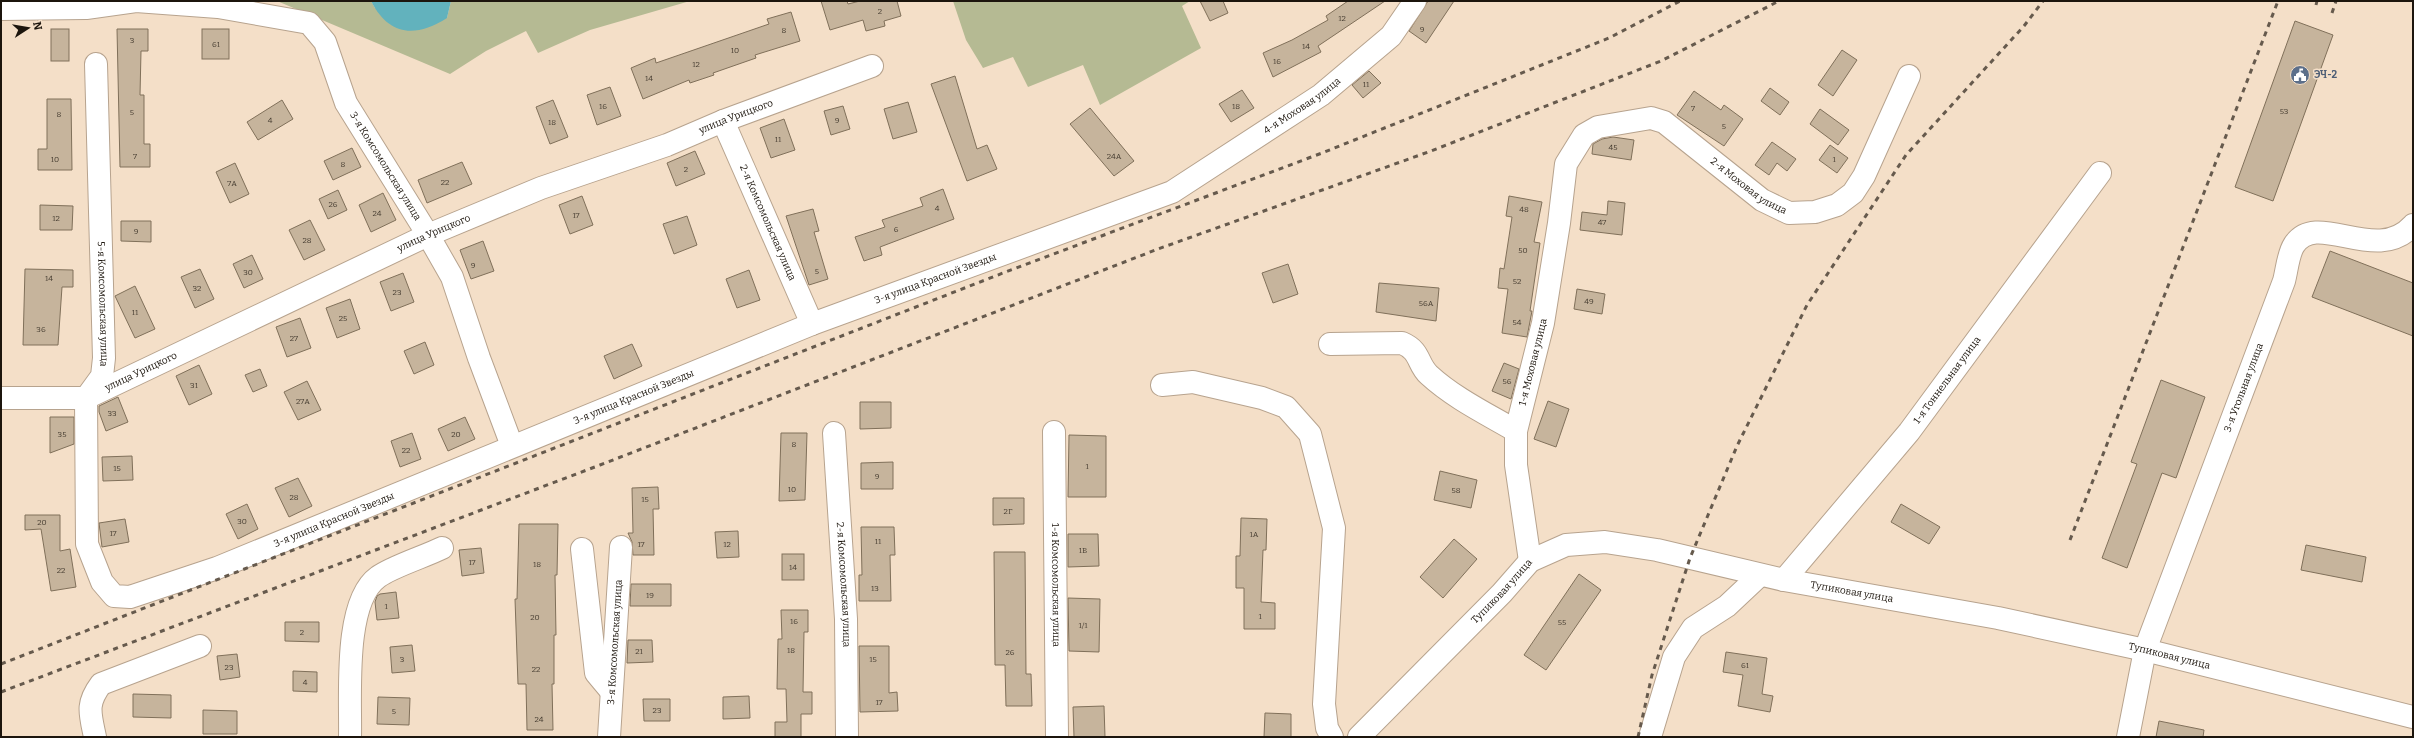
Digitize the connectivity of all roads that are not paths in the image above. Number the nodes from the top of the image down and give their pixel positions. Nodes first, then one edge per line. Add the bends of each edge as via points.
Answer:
1 (1415, 1) edge
2 (1, 9) edge
3 (96, 64) dead end
4 (872, 66) dead end
5 (1909, 76) dead end
6 (723, 121) junction
7 (1566, 164) joint
8 (2100, 173) dead end
9 (1172, 192) joint
10 (2413, 225) edge
11 (428, 235) junction
12 (812, 324) junction
13 (1330, 344) dead end
14 (1162, 385) dead end
15 (1, 398) edge
16 (86, 398) junction
17 (1054, 432) dead end
18 (1516, 432) junction
19 (834, 433) dead end
20 (512, 446) junction
21 (621, 547) dead end
22 (442, 548) dead end
23 (582, 549) dead end
24 (1530, 561) junction
25 (1760, 575) junction
26 (1784, 580) junction
27 (619, 595) junction
28 (588, 596) junction
29 (200, 646) dead end
30 (2145, 650) junction
31 (611, 691) junction
32 (2413, 717) edge
33 (92, 727) edge
34 (350, 737) edge
35 (609, 737) edge
36 (847, 737) edge
37 (1057, 737) edge
38 (1332, 737) edge
39 (1359, 737) edge
40 (1650, 737) edge
41 (2128, 737) edge

1 - 9 street, 4-я Моховая улица via 1391,36 1321,95
2 - 11 street, 3-я Комсомольская улица via 86,8 136,1 218,6 309,23 325,42 346,104
3 - 16 street, 5-я Комсомольская улица via 104,358 102,376
4 - 6 street, улица Урицкого
5 - 7 street, 2-я Моховая улица via 1864,176 1854,192 1837,205 1815,212 1789,213 1762,200 1664,122 1651,118 1598,127 1584,136
6 - 11 street, улица Урицкого via 667,145 540,188
6 - 12 street, 2-я Комсомольская улица
7 - 18 street, 1-я Моховая улица via 1543,323
8 - 26 street, 1-я Тоннельная улица via 1909,432
9 - 12 street, 3-я улица Красной Звезды
10 - 30 street, 3-я Угольная улица via 2404,234 2389,241 2372,242 2329,233 2307,234 2294,245 2281,288
11 - 16 street, улица Урицкого
11 - 20 street, 3-я Комсомольская улица via 452,277
12 - 20 street, 3-я улица Красной Звезды
13 - 18 street via 1402,343 1411,347 1428,374 1451,392
14 - 38 street via 1193,382 1262,398 1286,407 1310,434 1334,528 1324,704 1327,728
15 - 16 street, улица Урицкого
16 - 20 street, 3-я улица Красной Звезды via 87,544 102,582 114,596 130,597 209,570
17 - 37 street, 1-я Комсомольская улица
18 - 24 street, 1-я Моховая улица via 1516,465
19 - 36 street, 2-я Комсомольская улица via 846,619
21 - 27 street, 3-я Комсомольская улица
22 - 34 street via 378,577 367,591 357,613 352,636
23 - 28 street
24 - 25 street, Тупиковая улица via 1566,545 1605,542 1657,550
24 - 39 street, Тупиковая улица via 1502,593
25 - 26 street, Тупиковая улица
25 - 40 street via 1727,606 1693,628 1674,658
26 - 30 street, Тупиковая улица via 1998,618
27 - 28 street
27 - 31 street, 3-я Комсомольская улица
28 - 31 street via 596,673
29 - 33 street via 102,684 92,696
30 - 32 street, Тупиковая улица
30 - 41 street, 3-я Угольная улица
31 - 35 street, 3-я Комсомольская улица

